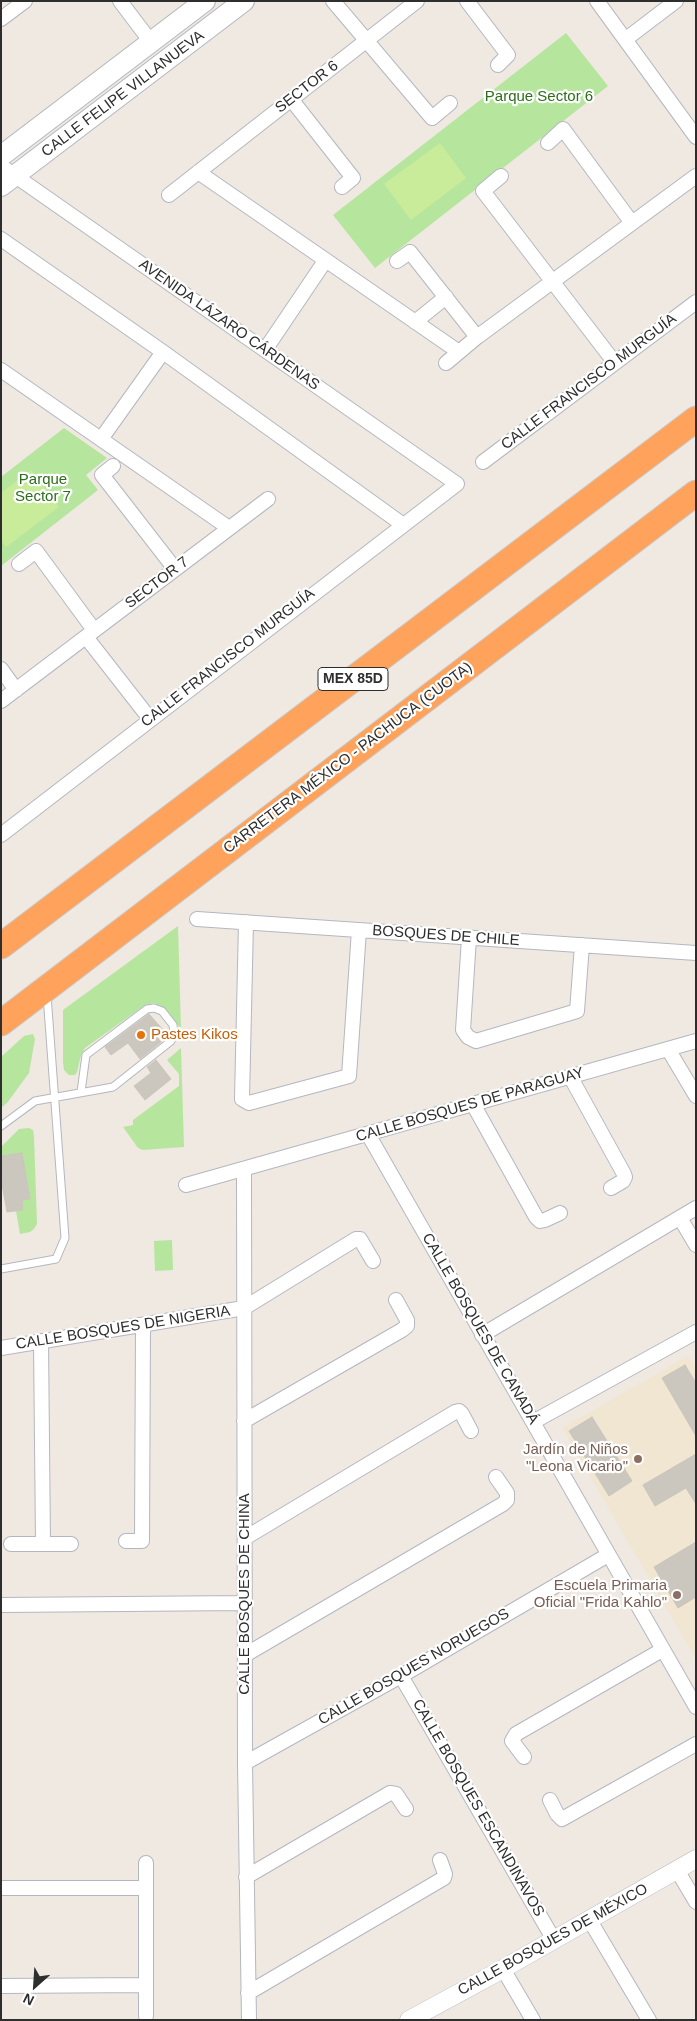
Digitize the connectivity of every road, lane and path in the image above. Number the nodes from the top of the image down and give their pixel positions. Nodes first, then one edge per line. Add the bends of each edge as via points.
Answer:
1 (26, 1) edge
2 (120, 1) edge
3 (205, 1) edge
4 (244, 1) edge
5 (334, 1) edge
6 (417, 1) edge
7 (467, 1) edge
8 (597, 1) edge
9 (676, 1) edge
10 (1, 19) edge
11 (626, 39) junction
12 (367, 40) junction
13 (151, 42) junction
14 (498, 65) dead end
15 (291, 99) junction
16 (450, 104) dead end
17 (696, 136) edge
18 (548, 143) dead end
19 (1, 156) edge
20 (198, 172) junction
21 (6, 176) edge
22 (501, 176) dead end
23 (696, 176) edge
24 (342, 187) dead end
25 (169, 195) dead end
26 (632, 222) junction
27 (1, 239) edge
28 (325, 261) junction
29 (397, 261) dead end
30 (553, 281) junction
31 (446, 297) junction
32 (696, 302) edge
33 (415, 322) junction
34 (477, 337) junction
35 (264, 350) junction
36 (162, 352) junction
37 (459, 352) junction
38 (446, 363) dead end
39 (614, 363) junction
40 (1, 370) edge
41 (696, 419) edge
42 (101, 439) junction
43 (483, 462) dead end
44 (113, 466) dead end
45 (457, 484) joint
46 (696, 493) edge
47 (268, 499) dead end
48 (402, 524) junction
49 (229, 528) junction
50 (19, 564) dead end
51 (175, 569) junction
52 (90, 633) junction
53 (1, 669) edge
54 (16, 690) junction
55 (1, 701) edge
56 (150, 719) junction
57 (1, 835) edge
58 (197, 918) dead end
59 (246, 922) junction
60 (359, 930) junction
61 (469, 938) junction
62 (582, 945) junction
63 (1, 946) edge
64 (696, 953) edge
65 (46, 989) junction
66 (1, 1023) edge
67 (696, 1041) edge
68 (668, 1049) junction
69 (570, 1076) junction
70 (81, 1092) junction
71 (696, 1096) edge
72 (55, 1097) junction
73 (473, 1104) junction
74 (1, 1126) edge
75 (368, 1134) junction
76 (244, 1169) junction
77 (186, 1185) dead end
78 (611, 1188) dead end
79 (696, 1208) edge
80 (560, 1213) dead end
81 (680, 1218) junction
82 (696, 1245) edge
83 (373, 1261) dead end
84 (1, 1269) edge
85 (396, 1300) dead end
86 (244, 1308) junction
87 (143, 1325) junction
88 (696, 1332) edge
89 (482, 1335) junction
90 (42, 1341) junction
91 (1, 1348) edge
92 (244, 1421) junction
93 (533, 1422) junction
94 (471, 1431) dead end
95 (496, 1477) dead end
96 (245, 1538) junction
97 (126, 1542) dead end
98 (11, 1544) dead end
99 (43, 1544) junction
100 (70, 1544) dead end
101 (608, 1555) junction
102 (245, 1603) junction
103 (1, 1604) edge
104 (662, 1650) junction
105 (245, 1655) junction
106 (401, 1676) junction
107 (696, 1707) edge
108 (696, 1744) edge
109 (524, 1757) dead end
110 (245, 1763) junction
111 (550, 1800) dead end
112 (406, 1809) dead end
113 (696, 1859) edge
114 (440, 1860) dead end
115 (146, 1863) dead end
116 (677, 1870) junction
117 (246, 1877) junction
118 (1, 1888) edge
119 (145, 1888) junction
120 (696, 1902) edge
121 (589, 1919) junction
122 (554, 1940) junction
123 (503, 1969) junction
124 (145, 1985) junction
125 (1, 1986) edge
126 (248, 1993) junction
127 (146, 2016) dead end
128 (415, 2018) edge
129 (249, 2020) edge
130 (533, 2020) edge
131 (649, 2020) edge

1 - 10 street
2 - 13 street
3 - 13 main road, CALLE FELIPE VILLANUEVA
4 - 21 main road, CALLE FELIPE VILLANUEVA
5 - 12 street
6 - 12 street, SECTOR 6
7 - 14 street via 508,55
8 - 11 street
9 - 11 street
11 - 17 street
12 - 15 street, SECTOR 6
12 - 16 street via 432,118
13 - 19 main road, CALLE FELIPE VILLANUEVA
15 - 20 street, SECTOR 6
15 - 24 street via 353,178
18 - 26 street via 563,129
20 - 25 street, SECTOR 6
20 - 28 street
21 - 35 street, AVENIDA LÁZARO CÁRDENAS
22 - 30 street via 483,191
23 - 26 street
26 - 30 street
27 - 36 street
28 - 33 street
28 - 35 street
29 - 31 street via 410,252
30 - 34 street
30 - 39 street
31 - 33 street
31 - 34 street
32 - 39 street, CALLE FRANCISCO MURGUÍA
33 - 37 street
34 - 37 street
35 - 45 street, AVENIDA LÁZARO CÁRDENAS
36 - 42 street
36 - 48 street
37 - 38 street
39 - 43 street, CALLE FRANCISCO MURGUÍA
40 - 42 street
41 - 63 highway, MEX 85D
42 - 49 street
44 - 51 street via 102,475
45 - 48 street, CALLE FRANCISCO MURGUÍA
46 - 65 highway, CARRETERA MÉXICO - PACHUCA (CUOTA)
47 - 49 street, SECTOR 7
48 - 56 street, CALLE FRANCISCO MURGUÍA
49 - 51 street, SECTOR 7
50 - 52 street via 36,551
51 - 52 street, SECTOR 7
52 - 54 street, SECTOR 7
52 - 56 street
53 - 54 street
54 - 55 street, SECTOR 7
56 - 57 street, CALLE FRANCISCO MURGUÍA
58 - 59 street, BOSQUES DE CHILE
59 - 60 street, BOSQUES DE CHILE
59 - 60 street via 242,1099 249,1104 349,1076
60 - 61 street, BOSQUES DE CHILE
61 - 62 street, BOSQUES DE CHILE
61 - 62 street via 463,1030 476,1040 576,1012
62 - 64 street, BOSQUES DE CHILE
65 - 66 highway, CARRETERA MÉXICO - PACHUCA (CUOTA)
65 - 72 lane
67 - 68 street, CALLE BOSQUES DE PARAGUAY
68 - 69 street, CALLE BOSQUES DE PARAGUAY
68 - 71 street
69 - 73 street, CALLE BOSQUES DE PARAGUAY
69 - 78 street via 626,1177
70 - 70 lane via 113,1087 171,1040 173,1025 162,1011 147,1009 86,1055
70 - 72 lane
72 - 74 lane via 35,1101
72 - 84 lane via 65,1238 56,1259
73 - 75 street, CALLE BOSQUES DE PARAGUAY
73 - 80 street via 536,1217 540,1221
75 - 76 street, CALLE BOSQUES DE PARAGUAY
75 - 89 street, CALLE BOSQUES DE CANADÁ
76 - 77 street, CALLE BOSQUES DE PARAGUAY
76 - 86 street, CALLE BOSQUES DE CHINA
79 - 81 street
81 - 82 street
81 - 89 street
83 - 86 street via 360,1239 356,1239
85 - 92 street via 407,1320 407,1326 402,1330
86 - 87 street, CALLE BOSQUES DE NIGERIA
86 - 92 street, CALLE BOSQUES DE CHINA
87 - 90 street, CALLE BOSQUES DE NIGERIA
87 - 97 street via 142,1541
88 - 93 street
89 - 93 street, CALLE BOSQUES DE CANADÁ
90 - 91 street, CALLE BOSQUES DE NIGERIA
90 - 99 street
92 - 96 street, CALLE BOSQUES DE CHINA
93 - 101 street, CALLE BOSQUES DE CANADÁ
94 - 96 street via 462,1414 455,1412
95 - 105 street via 507,1493 503,1504
96 - 102 street, CALLE BOSQUES DE CHINA
98 - 99 street
99 - 100 street
101 - 104 street, CALLE BOSQUES DE CANADÁ
101 - 106 street, CALLE BOSQUES NORUEGOS
102 - 103 street
102 - 105 street, CALLE BOSQUES DE CHINA
104 - 107 street, CALLE BOSQUES DE CANADÁ
104 - 109 street via 516,1734 512,1741
105 - 110 street, CALLE BOSQUES DE CHINA
106 - 110 street, CALLE BOSQUES NORUEGOS
106 - 122 street, CALLE BOSQUES ESCANDINAVOS
108 - 111 street via 562,1819
110 - 117 street, CALLE BOSQUES DE CHINA
112 - 117 street via 396,1794 390,1793
113 - 116 street, CALLE BOSQUES DE MÉXICO
114 - 126 street via 445,1874 440,1881
115 - 119 street
116 - 120 street
116 - 121 street, CALLE BOSQUES DE MÉXICO
117 - 126 street, CALLE BOSQUES DE CHINA
118 - 119 street
119 - 124 street
121 - 122 street, CALLE BOSQUES DE MÉXICO
121 - 131 street
122 - 123 street, CALLE BOSQUES DE MÉXICO
123 - 128 street, CALLE BOSQUES DE MÉXICO
123 - 130 street
124 - 125 street
124 - 127 street
126 - 129 street, CALLE BOSQUES DE CHINA

